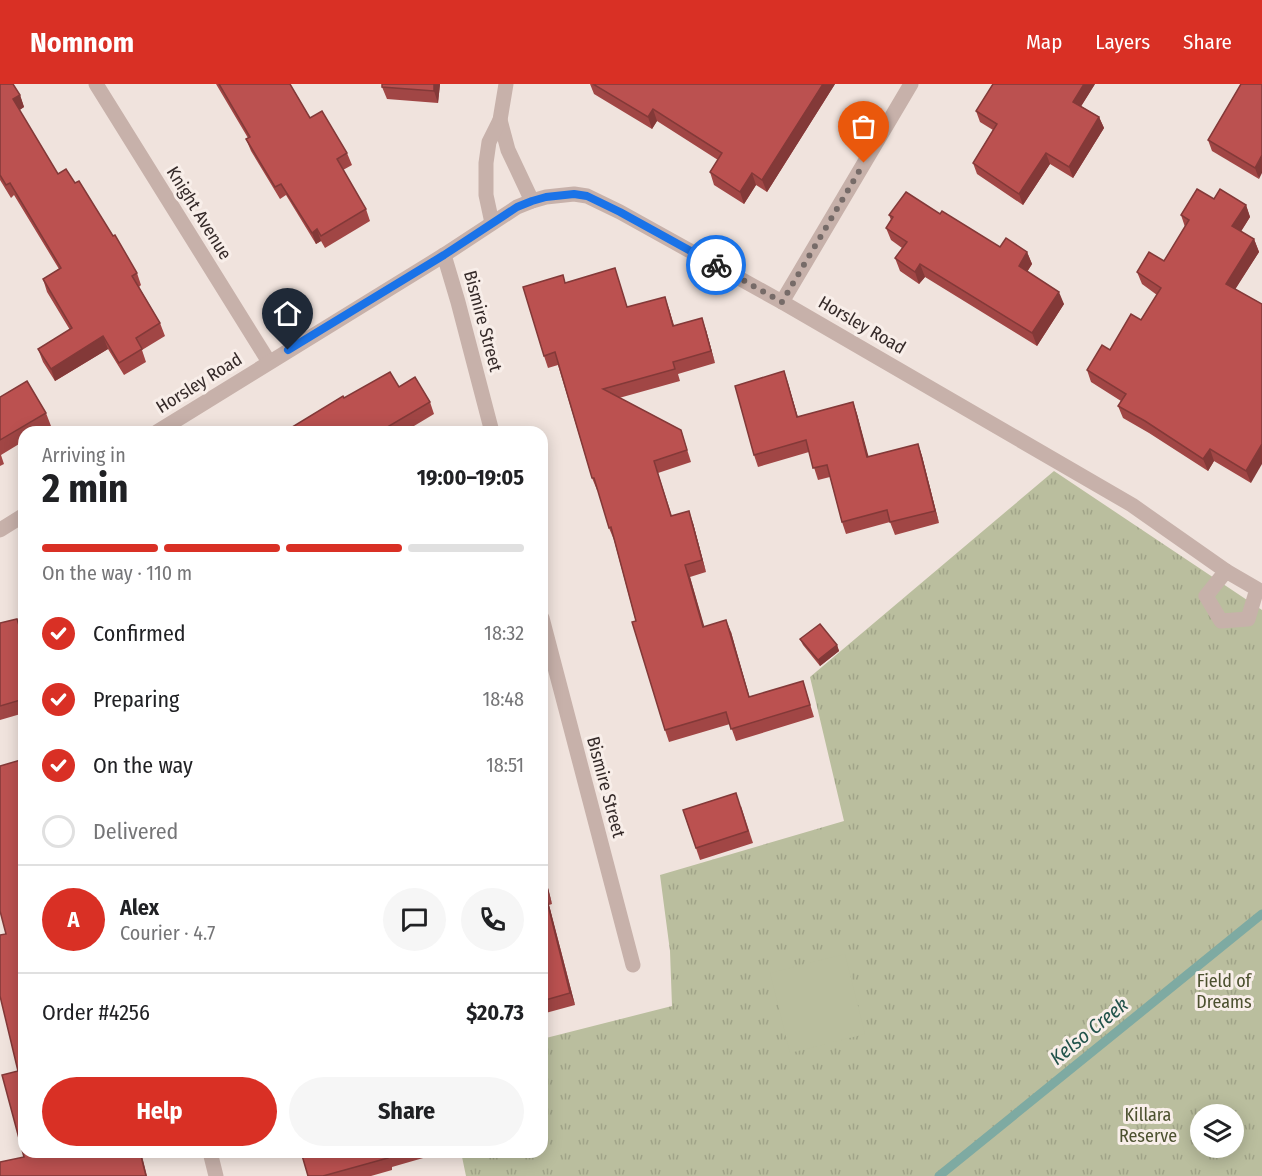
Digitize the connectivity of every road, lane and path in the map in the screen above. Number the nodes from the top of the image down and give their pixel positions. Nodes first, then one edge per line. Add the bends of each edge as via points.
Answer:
1 (96, 84) edge
2 (506, 84) edge
3 (911, 84) edge
4 (500, 120) junction
5 (532, 201) junction
6 (492, 223) junction
7 (444, 255) junction
8 (782, 302) junction
9 (269, 362) junction
10 (168, 426) edge
11 (490, 426) edge
12 (18, 519) edge
13 (0, 530) edge
14 (1226, 571) dead end
15 (548, 641) edge
16 (633, 965) dead end
17 (212, 1158) edge
18 (216, 1176) edge

1 - 9 street, Knight Avenue
2 - 4 street
3 - 8 street
4 - 5 street via 508,150
4 - 6 street via 489,142 486,163 486,195
5 - 6 street, Horsley Road
5 - 8 street, Horsley Road via 560,195 587,196
6 - 7 street, Horsley Road
7 - 9 street, Horsley Road
7 - 11 street, Bismire Street
8 - 14 street, Horsley Road via 1132,505
9 - 10 street, Horsley Road
12 - 13 street
15 - 16 street, Bismire Street
17 - 18 street

